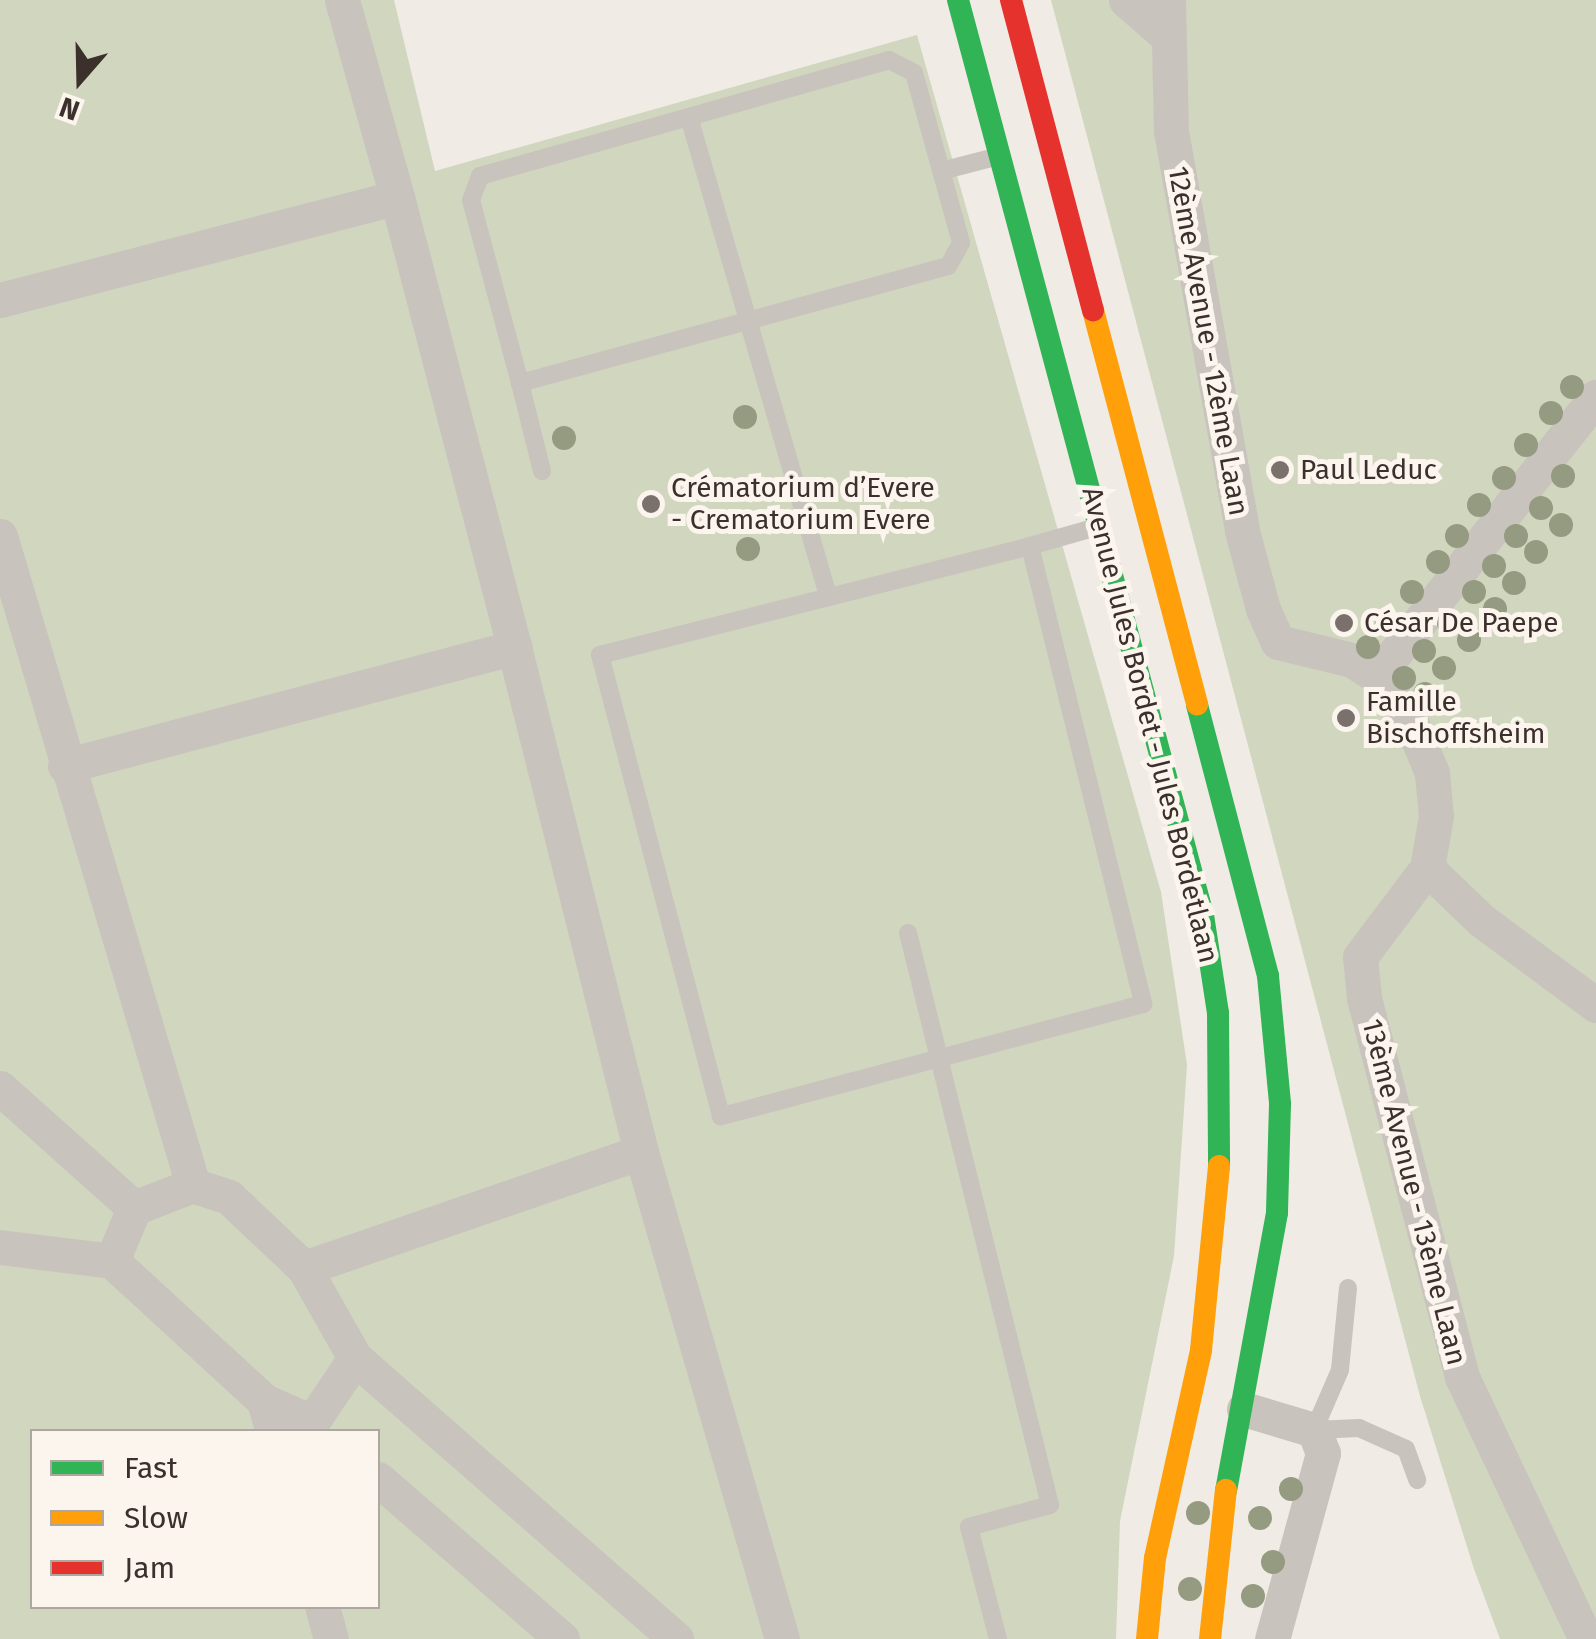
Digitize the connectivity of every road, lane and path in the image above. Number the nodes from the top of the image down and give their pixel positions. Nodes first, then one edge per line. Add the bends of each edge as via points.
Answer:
1 (342, 0) edge
2 (958, 0) edge
3 (1011, 0) edge
4 (1126, 0) edge
5 (1167, 17) edge
6 (688, 117) junction
7 (999, 156) junction
8 (941, 171) junction
9 (397, 196) junction
10 (0, 300) edge
11 (745, 319) junction
12 (520, 382) junction
13 (1596, 397) edge
14 (542, 471) dead end
15 (1101, 526) junction
16 (0, 536) edge
17 (1030, 546) junction
18 (828, 597) junction
19 (514, 647) junction
20 (1377, 676) junction
21 (65, 766) junction
22 (1427, 868) junction
23 (908, 933) dead end
24 (1596, 1005) edge
25 (939, 1056) junction
26 (0, 1088) edge
27 (641, 1152) junction
28 (193, 1185) junction
29 (134, 1208) junction
30 (0, 1247) edge
31 (112, 1260) junction
32 (304, 1268) junction
33 (1348, 1288) dead end
34 (355, 1358) junction
35 (1189, 1396) junction
36 (1244, 1409) junction
37 (268, 1416) edge
38 (318, 1427) edge
39 (1314, 1430) junction
40 (1417, 1480) dead end
41 (380, 1481) edge
42 (323, 1609) edge
43 (331, 1639) edge
44 (562, 1639) edge
45 (676, 1639) edge
46 (782, 1639) edge
47 (998, 1639) edge
48 (1147, 1639) edge
49 (1210, 1639) edge
50 (1272, 1639) edge
51 (1586, 1639) edge

1 - 9 street
2 - 7 main road, Avenue Jules Bordet - Jules Bordetlaan
3 - 36 main road, Avenue Jules Bordet - Jules Bordetlaan via 1268,976 1280,1104 1276,1213
4 - 5 street
5 - 20 street, 12ème Avenue - 12ème Laan via 1171,132 1242,532 1278,642 1352,660
6 - 8 lane via 889,60 914,73
6 - 11 lane
6 - 12 lane via 480,176 471,200
7 - 8 lane
7 - 15 main road, Avenue Jules Bordet - Jules Bordetlaan
8 - 11 lane via 961,243 948,266
9 - 10 street
9 - 19 street
11 - 12 lane
11 - 18 lane
12 - 14 lane
13 - 20 street
15 - 17 lane
15 - 35 main road, Avenue Jules Bordet - Jules Bordetlaan via 1202,915 1218,1013 1219,1213
16 - 21 street
17 - 18 lane
17 - 25 lane via 1143,1004
18 - 25 lane via 600,655 721,1116
19 - 21 street
19 - 27 street
20 - 22 street via 1411,722 1432,773 1436,816
21 - 28 street
22 - 24 street via 1481,920
22 - 51 street, 13ème Avenue - 13ème Laan via 1360,957 1364,998 1452,1350
23 - 25 lane
25 - 47 lane via 1050,1506 970,1527
26 - 29 street
27 - 32 street
27 - 46 street
28 - 29 street
28 - 32 street via 229,1197
29 - 31 street
30 - 31 street
31 - 37 street
32 - 34 street
33 - 39 lane via 1340,1370
34 - 38 street
34 - 45 street
35 - 36 main road
35 - 48 main road, Avenue Jules Bordet - Jules Bordetlaan via 1164,1504
36 - 39 street
36 - 49 main road, Avenue Jules Bordet - Jules Bordetlaan via 1227,1483
37 - 38 street
39 - 40 lane via 1360,1428 1406,1450
39 - 50 street via 1323,1454
41 - 44 street
42 - 43 street

